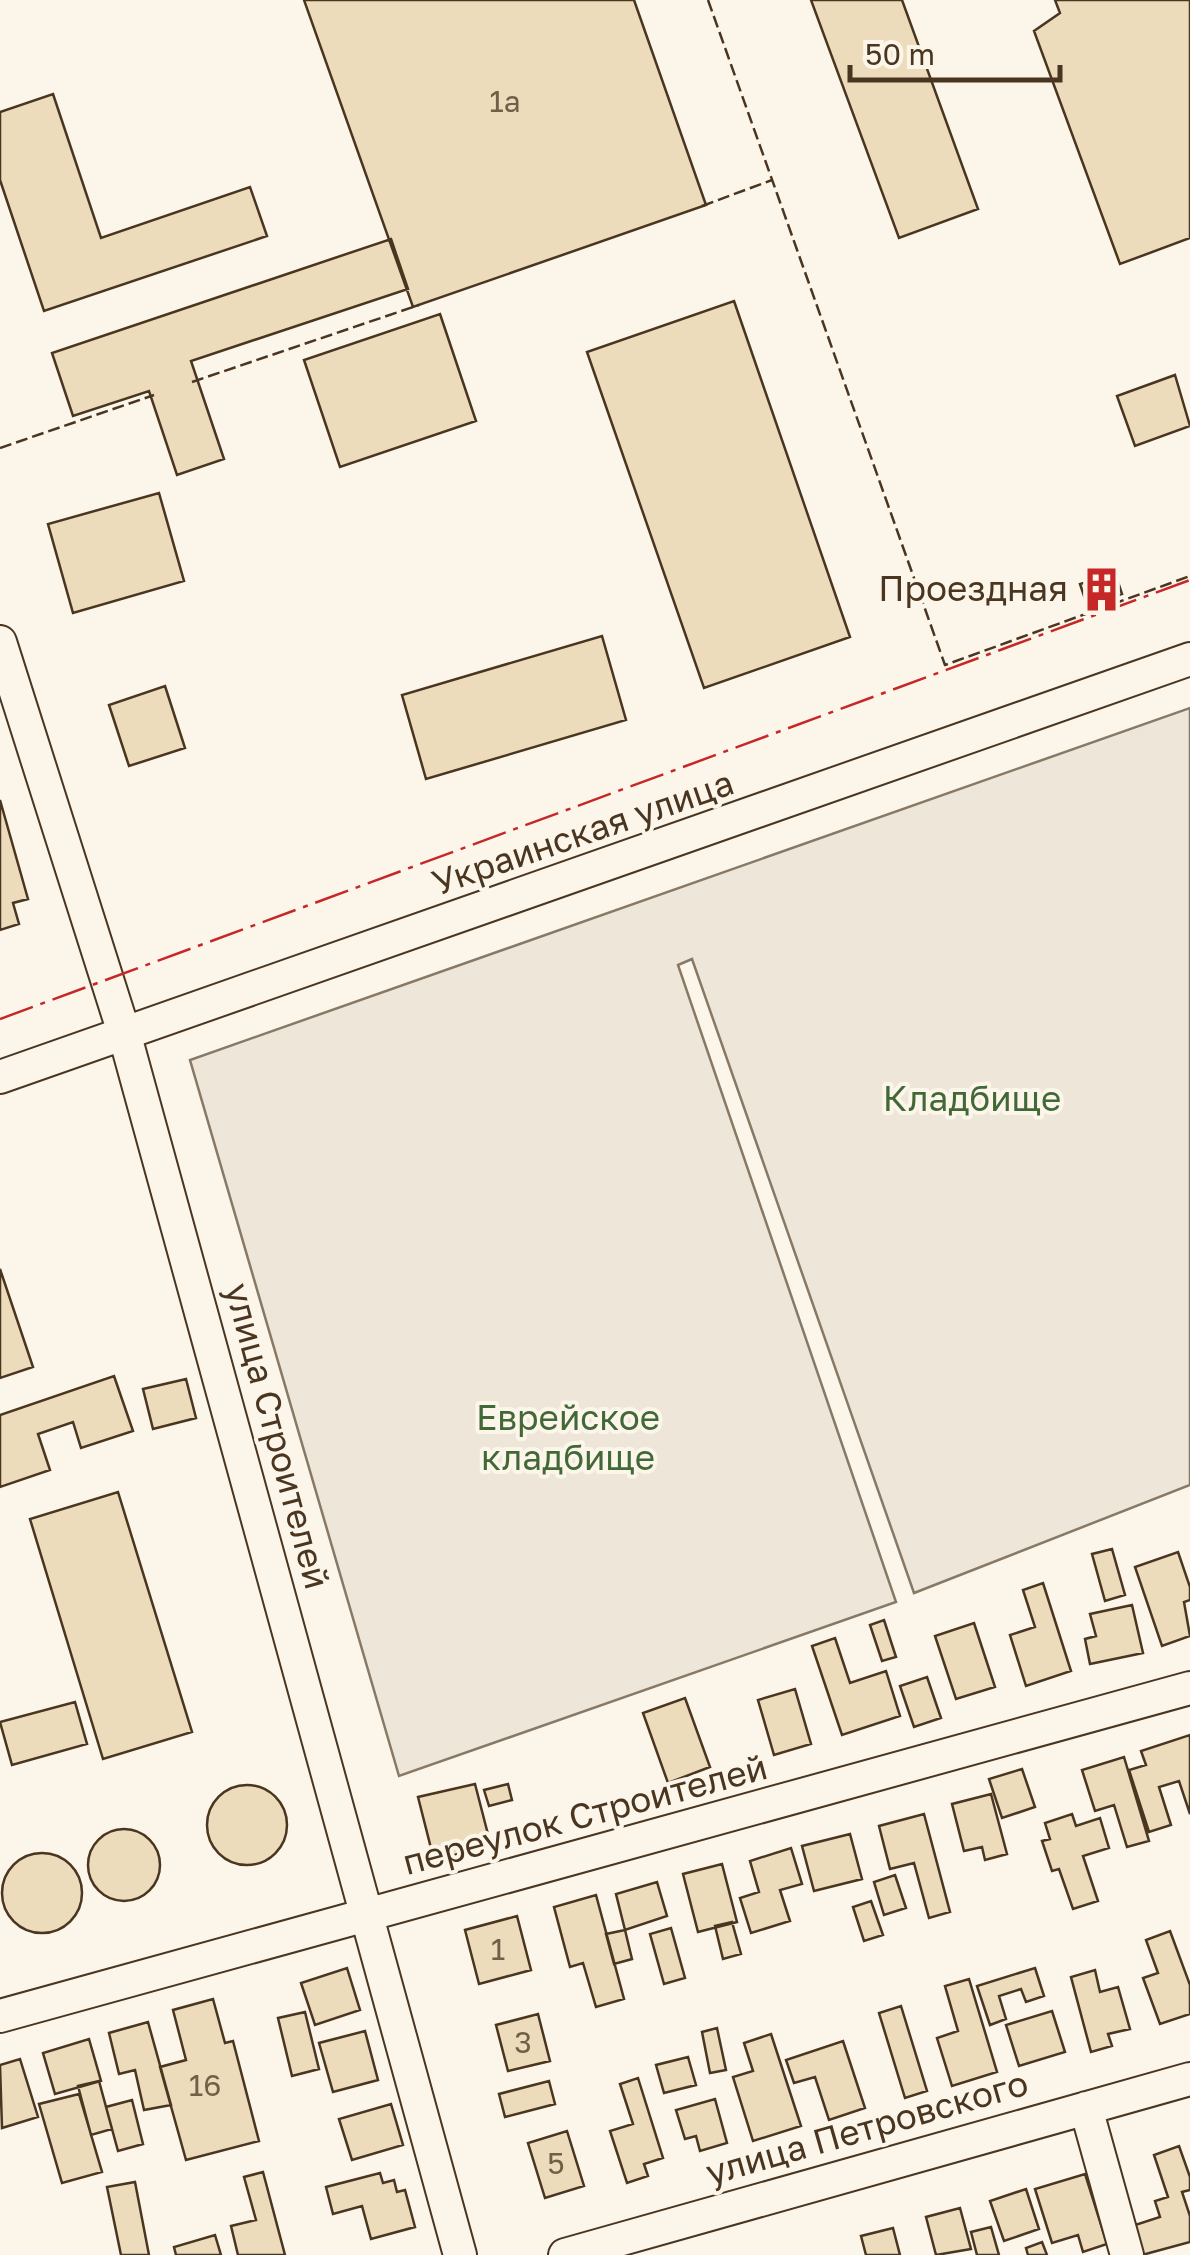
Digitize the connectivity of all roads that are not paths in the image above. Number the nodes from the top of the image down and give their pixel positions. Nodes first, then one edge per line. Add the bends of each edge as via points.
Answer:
1 (0, 642) edge
2 (1190, 660) edge
3 (125, 1036) junction
4 (0, 1077) edge
5 (1190, 1688) edge
6 (368, 1916) junction
7 (0, 2016) edge
8 (1190, 2079) edge
9 (1086, 2108) junction
10 (460, 2255) edge
11 (565, 2255) edge
12 (1128, 2255) edge

1 - 3 street, улица Строителей
2 - 3 street, Украинская улица
3 - 4 street, Украинская улица
3 - 6 street, улица Строителей
5 - 6 street, переулок Строителей
6 - 7 street, переулок Строителей
6 - 10 street, улица Строителей
8 - 9 street, улица Петровского
9 - 11 street, улица Петровского
9 - 12 street

